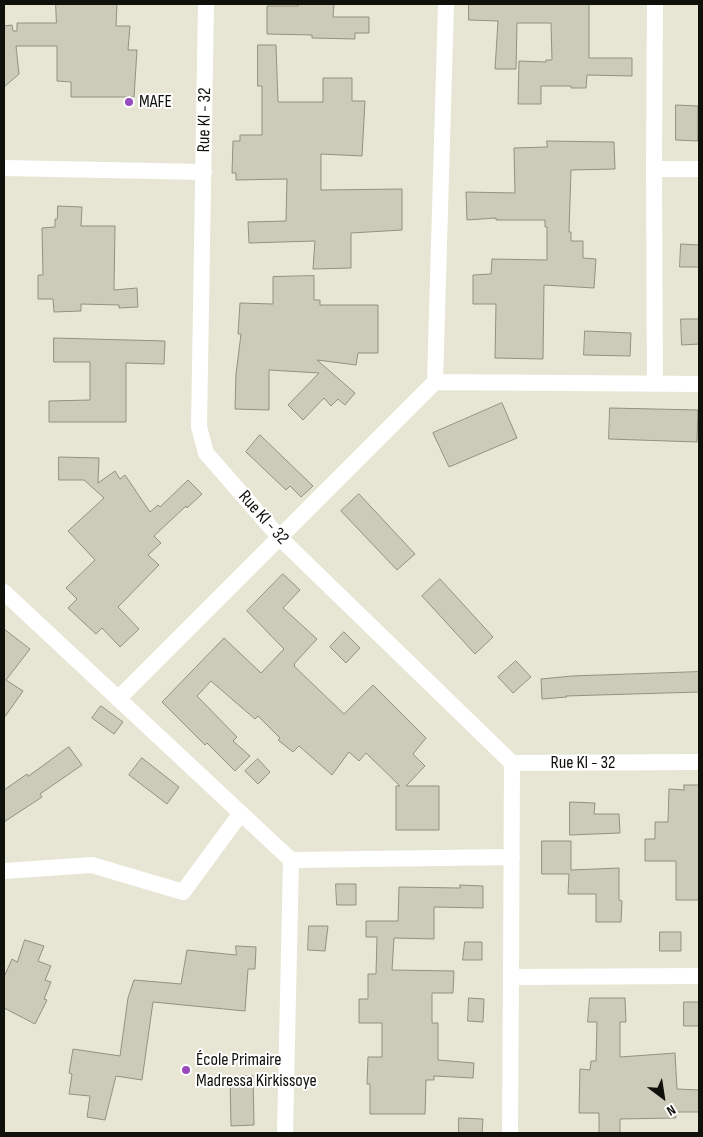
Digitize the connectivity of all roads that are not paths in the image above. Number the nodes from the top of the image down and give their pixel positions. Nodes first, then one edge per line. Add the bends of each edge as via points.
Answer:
1 (206, 4) edge
2 (446, 4) edge
3 (655, 4) edge
4 (4, 168) edge
5 (654, 169) junction
6 (699, 169) edge
7 (204, 172) junction
8 (435, 382) junction
9 (654, 384) junction
10 (699, 384) edge
11 (280, 538) junction
12 (4, 592) edge
13 (118, 699) junction
14 (699, 762) edge
15 (512, 763) junction
16 (241, 813) junction
17 (512, 857) junction
18 (291, 860) junction
19 (4, 871) edge
20 (699, 976) edge
21 (511, 977) junction
22 (285, 1133) edge
23 (510, 1133) edge

1 - 7 street, Rue KI - 32
2 - 8 street
3 - 5 street
4 - 7 street
5 - 6 street
5 - 9 street
7 - 11 street, Rue KI - 32 via 199,427 206,453
8 - 9 street
8 - 11 street
9 - 10 street
11 - 13 street
11 - 15 street, Rue KI - 32
12 - 13 street
13 - 16 street
14 - 15 street, Rue KI - 32
15 - 17 street
16 - 18 street
16 - 19 street via 183,892 92,865
17 - 18 street
17 - 21 street
18 - 22 street
20 - 21 street
21 - 23 street

